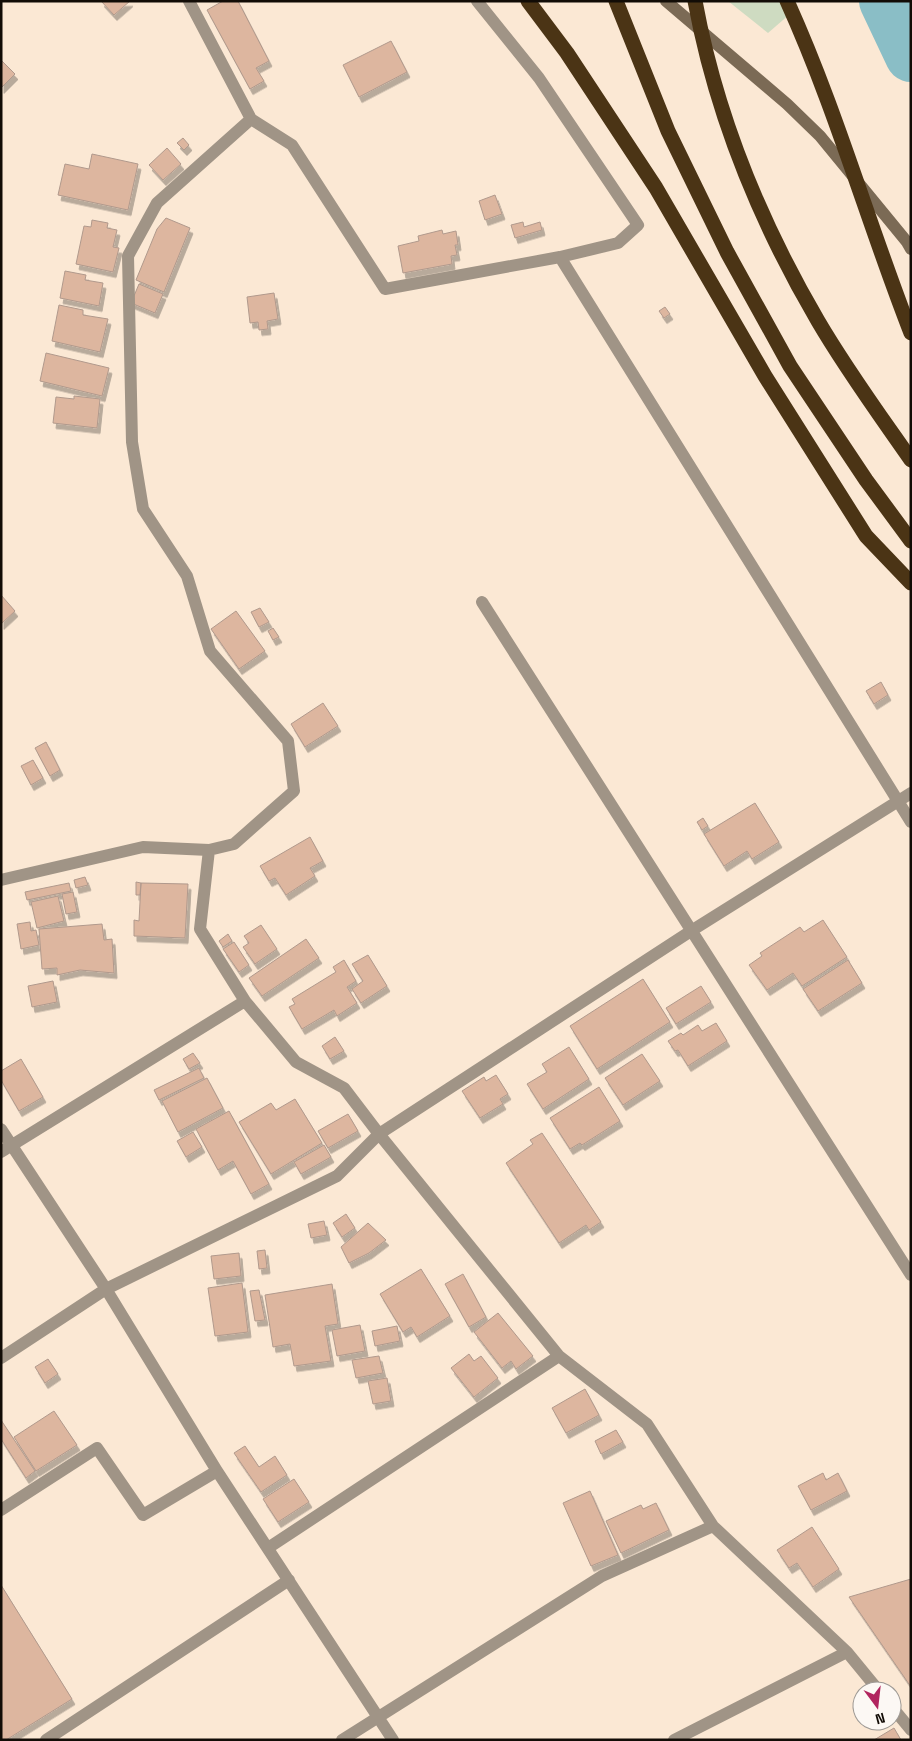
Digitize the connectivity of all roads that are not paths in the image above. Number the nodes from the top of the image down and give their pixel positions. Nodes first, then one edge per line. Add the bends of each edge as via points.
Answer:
1 (189, 1) edge
2 (477, 1) edge
3 (528, 1) edge
4 (616, 1) edge
5 (666, 1) edge
6 (695, 1) edge
7 (787, 1) edge
8 (251, 119) junction
9 (911, 249) edge
10 (560, 257) junction
11 (911, 333) edge
12 (911, 460) edge
13 (911, 540) edge
14 (911, 584) edge
15 (482, 602) dead end
16 (911, 793) edge
17 (897, 801) junction
18 (911, 822) edge
19 (209, 850) junction
20 (1, 880) edge
21 (691, 931) junction
22 (245, 1001) junction
23 (1, 1128) edge
24 (379, 1134) junction
25 (7, 1149) edge
26 (911, 1275) edge
27 (106, 1289) junction
28 (559, 1356) junction
29 (1, 1358) edge
30 (218, 1471) junction
31 (1, 1510) edge
32 (713, 1526) junction
33 (268, 1548) junction
34 (289, 1580) junction
35 (847, 1652) junction
36 (871, 1681) edge
37 (378, 1716) junction
38 (902, 1719) edge
39 (911, 1730) edge
40 (46, 1740) edge
41 (342, 1740) edge
42 (393, 1740) edge
43 (674, 1740) edge

1 - 8 street
2 - 10 street via 539,78 638,225 618,243
3 - 14 highway via 567,53 656,188 765,376 866,536
4 - 13 highway via 668,131 727,252 790,366 866,480
5 - 9 street via 820,136
6 - 12 highway, bridge via 714,88 771,233 818,321
7 - 11 highway, bridge via 811,56
8 - 10 street via 292,145 385,289
8 - 19 street via 157,203 128,256 132,442 143,509 187,576 210,651 288,741 294,791 234,844
10 - 17 street
15 - 21 street
16 - 17 street
17 - 18 street
17 - 21 street
19 - 20 street via 143,847
19 - 22 street via 200,929
21 - 24 street
21 - 26 street
22 - 24 street via 296,1062 344,1088
22 - 25 street
23 - 25 street
24 - 27 street via 337,1176
24 - 28 street
25 - 27 street
27 - 29 street
27 - 30 street
28 - 32 street via 647,1424
28 - 33 street
30 - 31 street via 143,1515 97,1448
30 - 33 street
32 - 35 street
32 - 37 street via 602,1576
33 - 34 street
34 - 37 street
34 - 40 street
35 - 36 street
35 - 43 street
37 - 41 street
37 - 42 street
38 - 39 street

